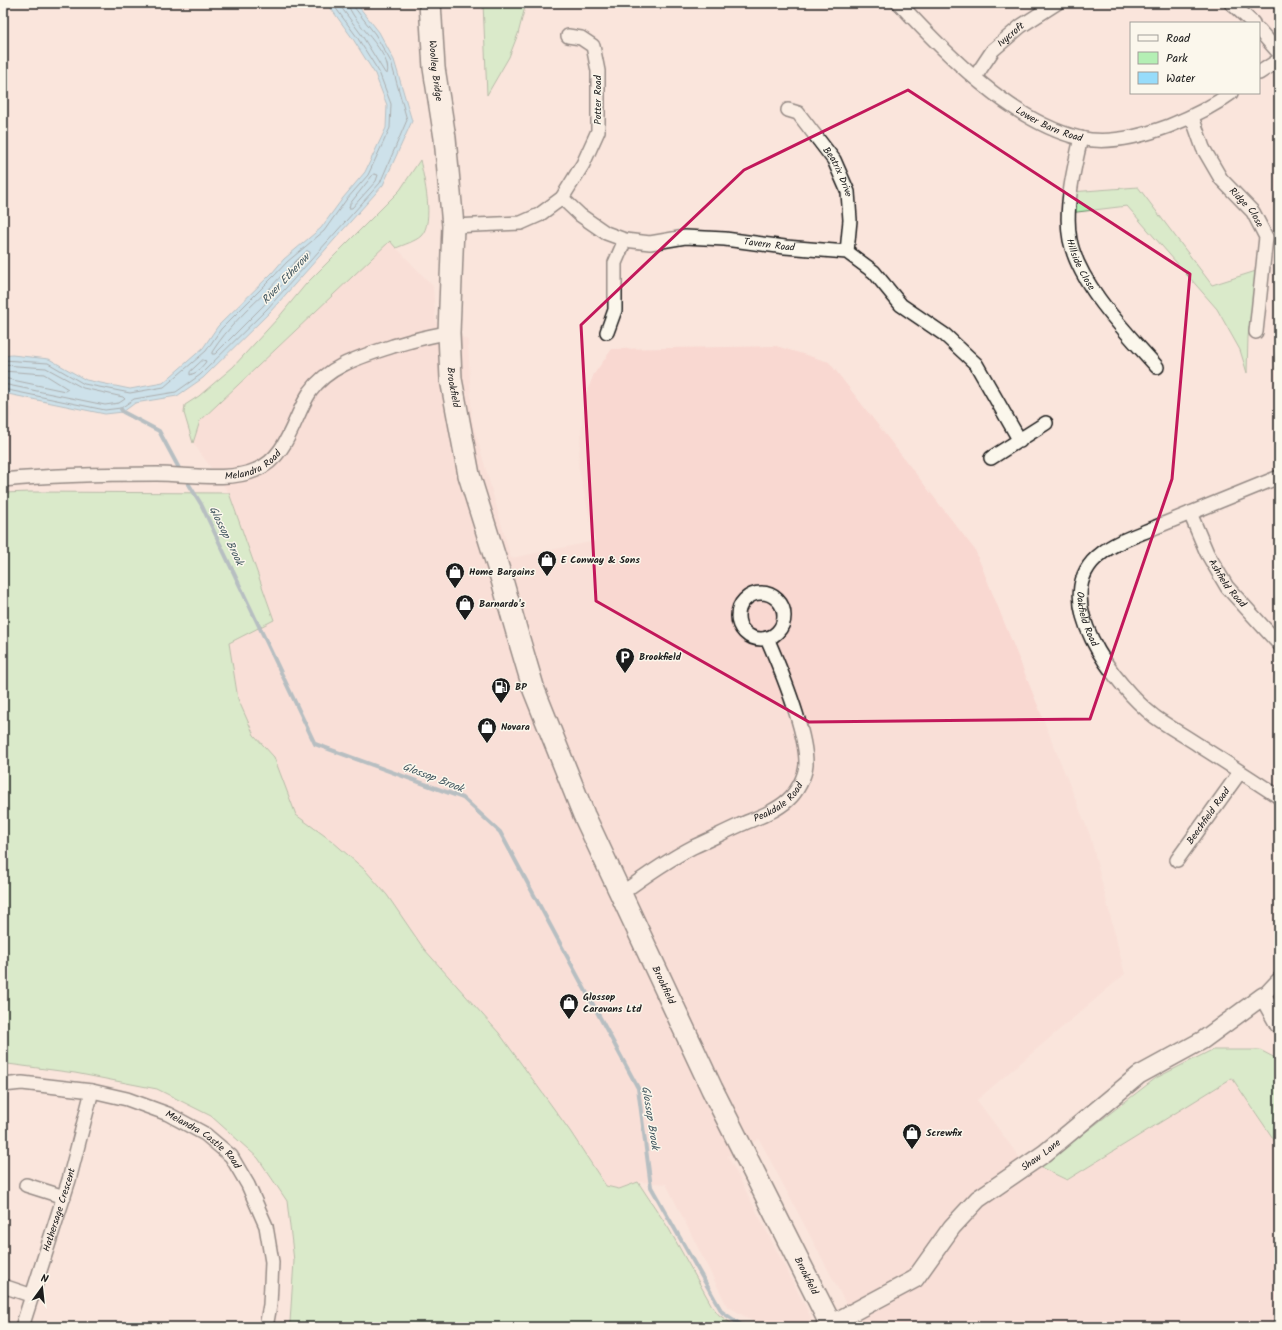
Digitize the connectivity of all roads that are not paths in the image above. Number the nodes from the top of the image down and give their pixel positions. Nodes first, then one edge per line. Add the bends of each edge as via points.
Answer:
1 (430, 3) edge
2 (899, 3) edge
3 (1057, 3) edge
4 (1231, 3) edge
5 (1252, 22) edge
6 (1260, 31) edge
7 (568, 36) dead end
8 (1279, 53) edge
9 (1279, 60) edge
10 (1260, 72) edge
11 (975, 77) junction
12 (1229, 94) edge
13 (788, 110) dead end
14 (1192, 117) junction
15 (445, 138) joint
16 (1081, 138) junction
17 (562, 198) junction
18 (453, 226) junction
19 (625, 240) junction
20 (847, 252) junction
21 (607, 332) dead end
22 (1256, 332) dead end
23 (449, 333) junction
24 (1157, 367) dead end
25 (1046, 423) dead end
26 (1020, 441) junction
27 (991, 458) dead end
28 (1279, 477) edge
29 (3, 480) edge
30 (1190, 513) junction
31 (767, 638) dead end
32 (1279, 644) edge
33 (1240, 772) junction
34 (1279, 797) edge
35 (1177, 860) dead end
36 (622, 893) junction
37 (1279, 979) edge
38 (1262, 996) junction
39 (1279, 1025) edge
40 (3, 1085) edge
41 (92, 1091) junction
42 (26, 1185) dead end
43 (64, 1197) junction
44 (3, 1286) edge
45 (33, 1296) junction
46 (831, 1326) edge
47 (22, 1327) edge
48 (266, 1327) edge

1 - 15 main road, Woolley Bridge via 434,68
2 - 11 street, Lower Barn Road via 938,44
3 - 11 street, Ivycroft via 1021,26 993,50
4 - 5 street
6 - 8 street
7 - 17 street, Potter Road via 581,38 594,46 598,71 598,131 583,164
9 - 10 street
11 - 16 street, Lower Barn Road via 1006,104 1036,120
12 - 14 street, Lower Barn Road
13 - 20 street, Beatrix Drive via 798,113 834,160 848,192 850,220
14 - 16 street, Lower Barn Road via 1153,132 1119,139
14 - 22 street, Ridge Close via 1203,148 1221,179 1253,212 1266,237
15 - 18 main road, Brookfield
16 - 24 street, Hillside Close via 1068,213 1070,240 1081,269 1105,307
17 - 18 street via 539,216 521,223
17 - 19 street, Tavern Road via 580,215 606,233
18 - 23 main road, Brookfield
19 - 20 street, Tavern Road via 650,243 685,237 725,239
19 - 21 street via 615,262 615,310
20 - 26 street via 874,272 901,305 945,336 976,364
23 - 29 street, Melandra Road via 431,335 363,356 325,376 310,392 276,457 256,470 203,477 169,474 43,476
23 - 36 main road, Brookfield via 451,379 469,475 534,690 584,815
25 - 26 street
26 - 27 street
28 - 30 street, Oakfield Road
30 - 32 street, Ashfield Road via 1207,552 1227,587
30 - 33 street, Oakfield Road via 1126,540 1102,553 1090,564 1082,577 1079,595 1082,614 1091,636 1120,684 1154,716
31 - 36 street, Peakdale Road via 781,670 804,748 806,766 797,789 788,800 767,814 664,863
33 - 34 street, Oakfield Road
33 - 35 street, Beechfield Road
36 - 46 main road, Brookfield via 712,1089
37 - 38 street
38 - 39 street
38 - 46 street, Shaw Lane via 1203,1040 1139,1075 1045,1153 978,1199 952,1227 915,1279
40 - 41 street, Melandra Castle Road via 22,1083
41 - 43 street, Hathersage Crescent
41 - 48 street, Melandra Castle Road via 128,1099 168,1114 204,1134 231,1156 248,1185 266,1226 272,1262
42 - 43 street
43 - 45 street, Hathersage Crescent
44 - 45 street
45 - 47 street, Hathersage Crescent

